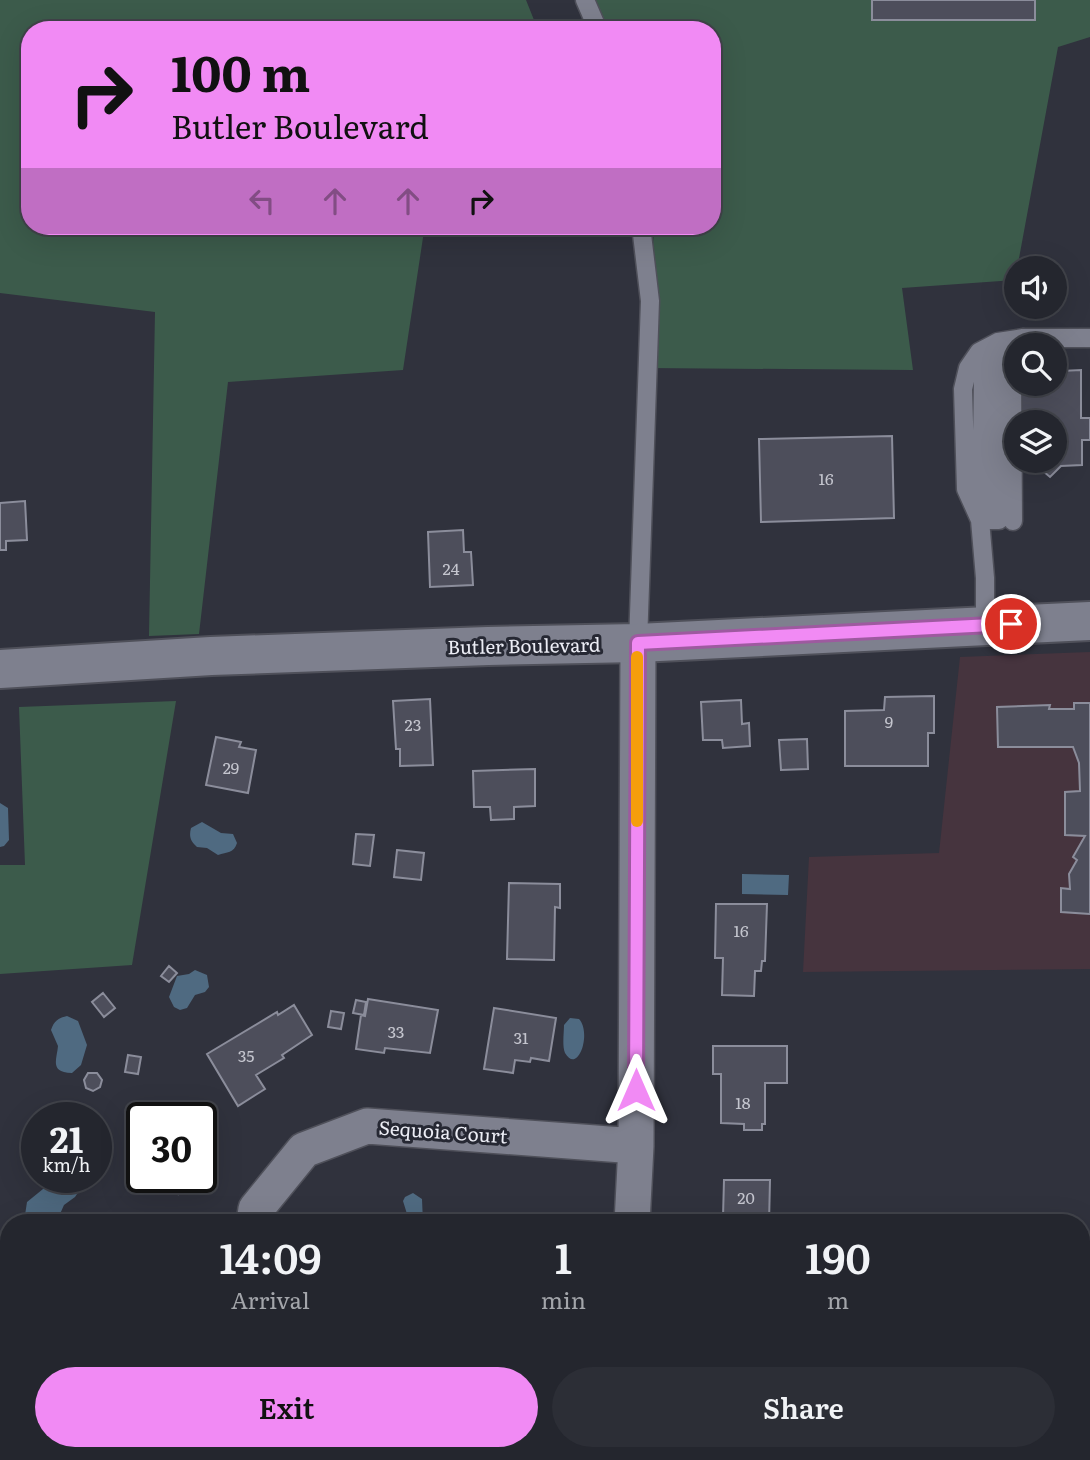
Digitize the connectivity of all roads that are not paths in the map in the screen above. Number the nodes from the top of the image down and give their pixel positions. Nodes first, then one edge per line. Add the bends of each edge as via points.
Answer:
1 (585, 0) edge
2 (594, 21) edge
3 (642, 235) edge
4 (1090, 338) edge
5 (1067, 340) edge
6 (1004, 342) edge
7 (1004, 352) edge
8 (980, 520) junction
9 (1090, 621) edge
10 (985, 625) junction
11 (638, 643) junction
12 (0, 669) edge
13 (635, 1146) junction
14 (255, 1214) edge
15 (632, 1214) edge

1 - 2 lane
3 - 11 lane via 650,301
4 - 5 lane
6 - 8 lane via 979,352 968,368 963,389 966,489
7 - 8 lane via 998,365 1006,520
8 - 10 lane
9 - 10 street, Butler Boulevard
10 - 11 street, Butler Boulevard
11 - 12 street, Butler Boulevard via 211,656
11 - 13 street
13 - 14 street, Sequoia Court via 367,1126 304,1150
13 - 15 street

